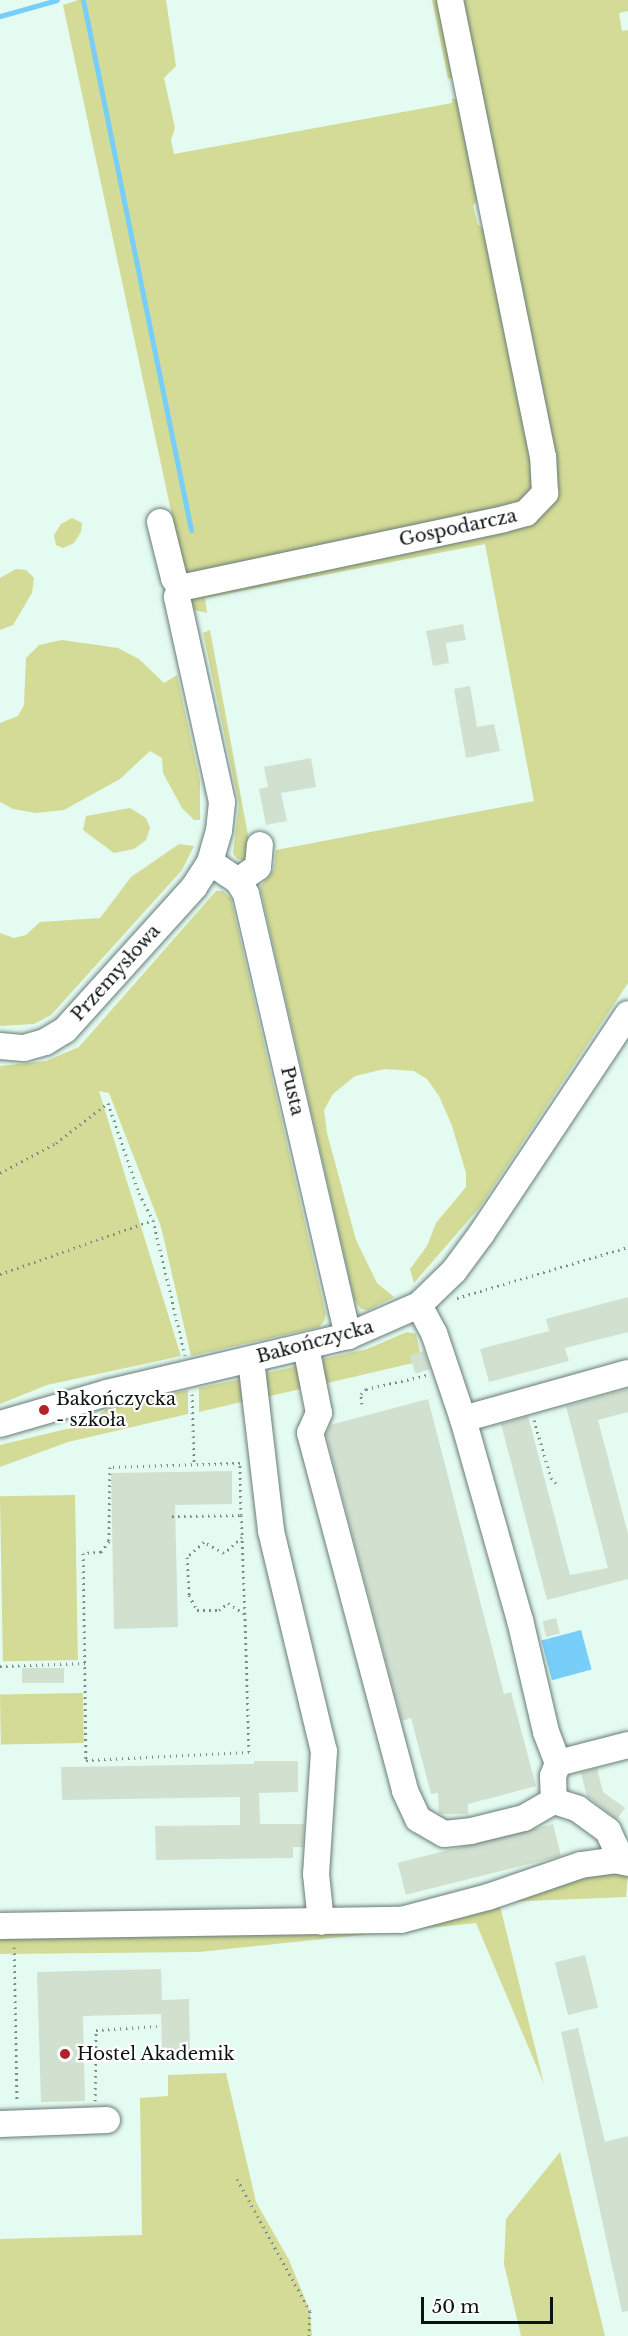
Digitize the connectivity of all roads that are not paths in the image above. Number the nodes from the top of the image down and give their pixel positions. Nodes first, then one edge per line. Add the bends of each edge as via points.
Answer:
1 (450, 0) edge
2 (160, 522) dead end
3 (180, 588) junction
4 (260, 845) dead end
5 (210, 862) junction
6 (238, 881) junction
7 (628, 1014) edge
8 (0, 1046) edge
9 (424, 1312) junction
10 (348, 1336) junction
11 (306, 1347) junction
12 (251, 1360) junction
13 (628, 1373) edge
14 (463, 1419) junction
15 (0, 1424) edge
16 (628, 1745) edge
17 (558, 1763) junction
18 (554, 1801) junction
19 (622, 1862) edge
20 (321, 1922) junction
21 (7, 1926) edge
22 (9, 2113) edge
23 (99, 2114) road end

1 - 3 street, Gospodarcza via 543,456 545,493 526,513 504,519
2 - 3 street
3 - 5 street via 177,597 222,802
4 - 6 street via 258,867
5 - 6 street
5 - 8 street, Przemysłowa via 194,888 65,1030 24,1048
6 - 10 street, Pusta via 251,912
7 - 9 street, Bakończycka via 482,1233
9 - 10 street, Bakończycka
9 - 14 street
10 - 11 street, Bakończycka
11 - 12 street, Bakończycka
11 - 18 street via 319,1413 310,1433 405,1791 418,1819 444,1834 471,1831 524,1818
12 - 15 street, Bakończycka via 70,1402
12 - 20 street via 271,1531 324,1751 316,1874
13 - 14 street
14 - 17 street via 520,1620 546,1732
16 - 17 street
17 - 18 street via 553,1776
18 - 19 street via 578,1809 608,1831
19 - 20 street via 581,1865 488,1897 401,1920
20 - 21 street
22 - 23 street

